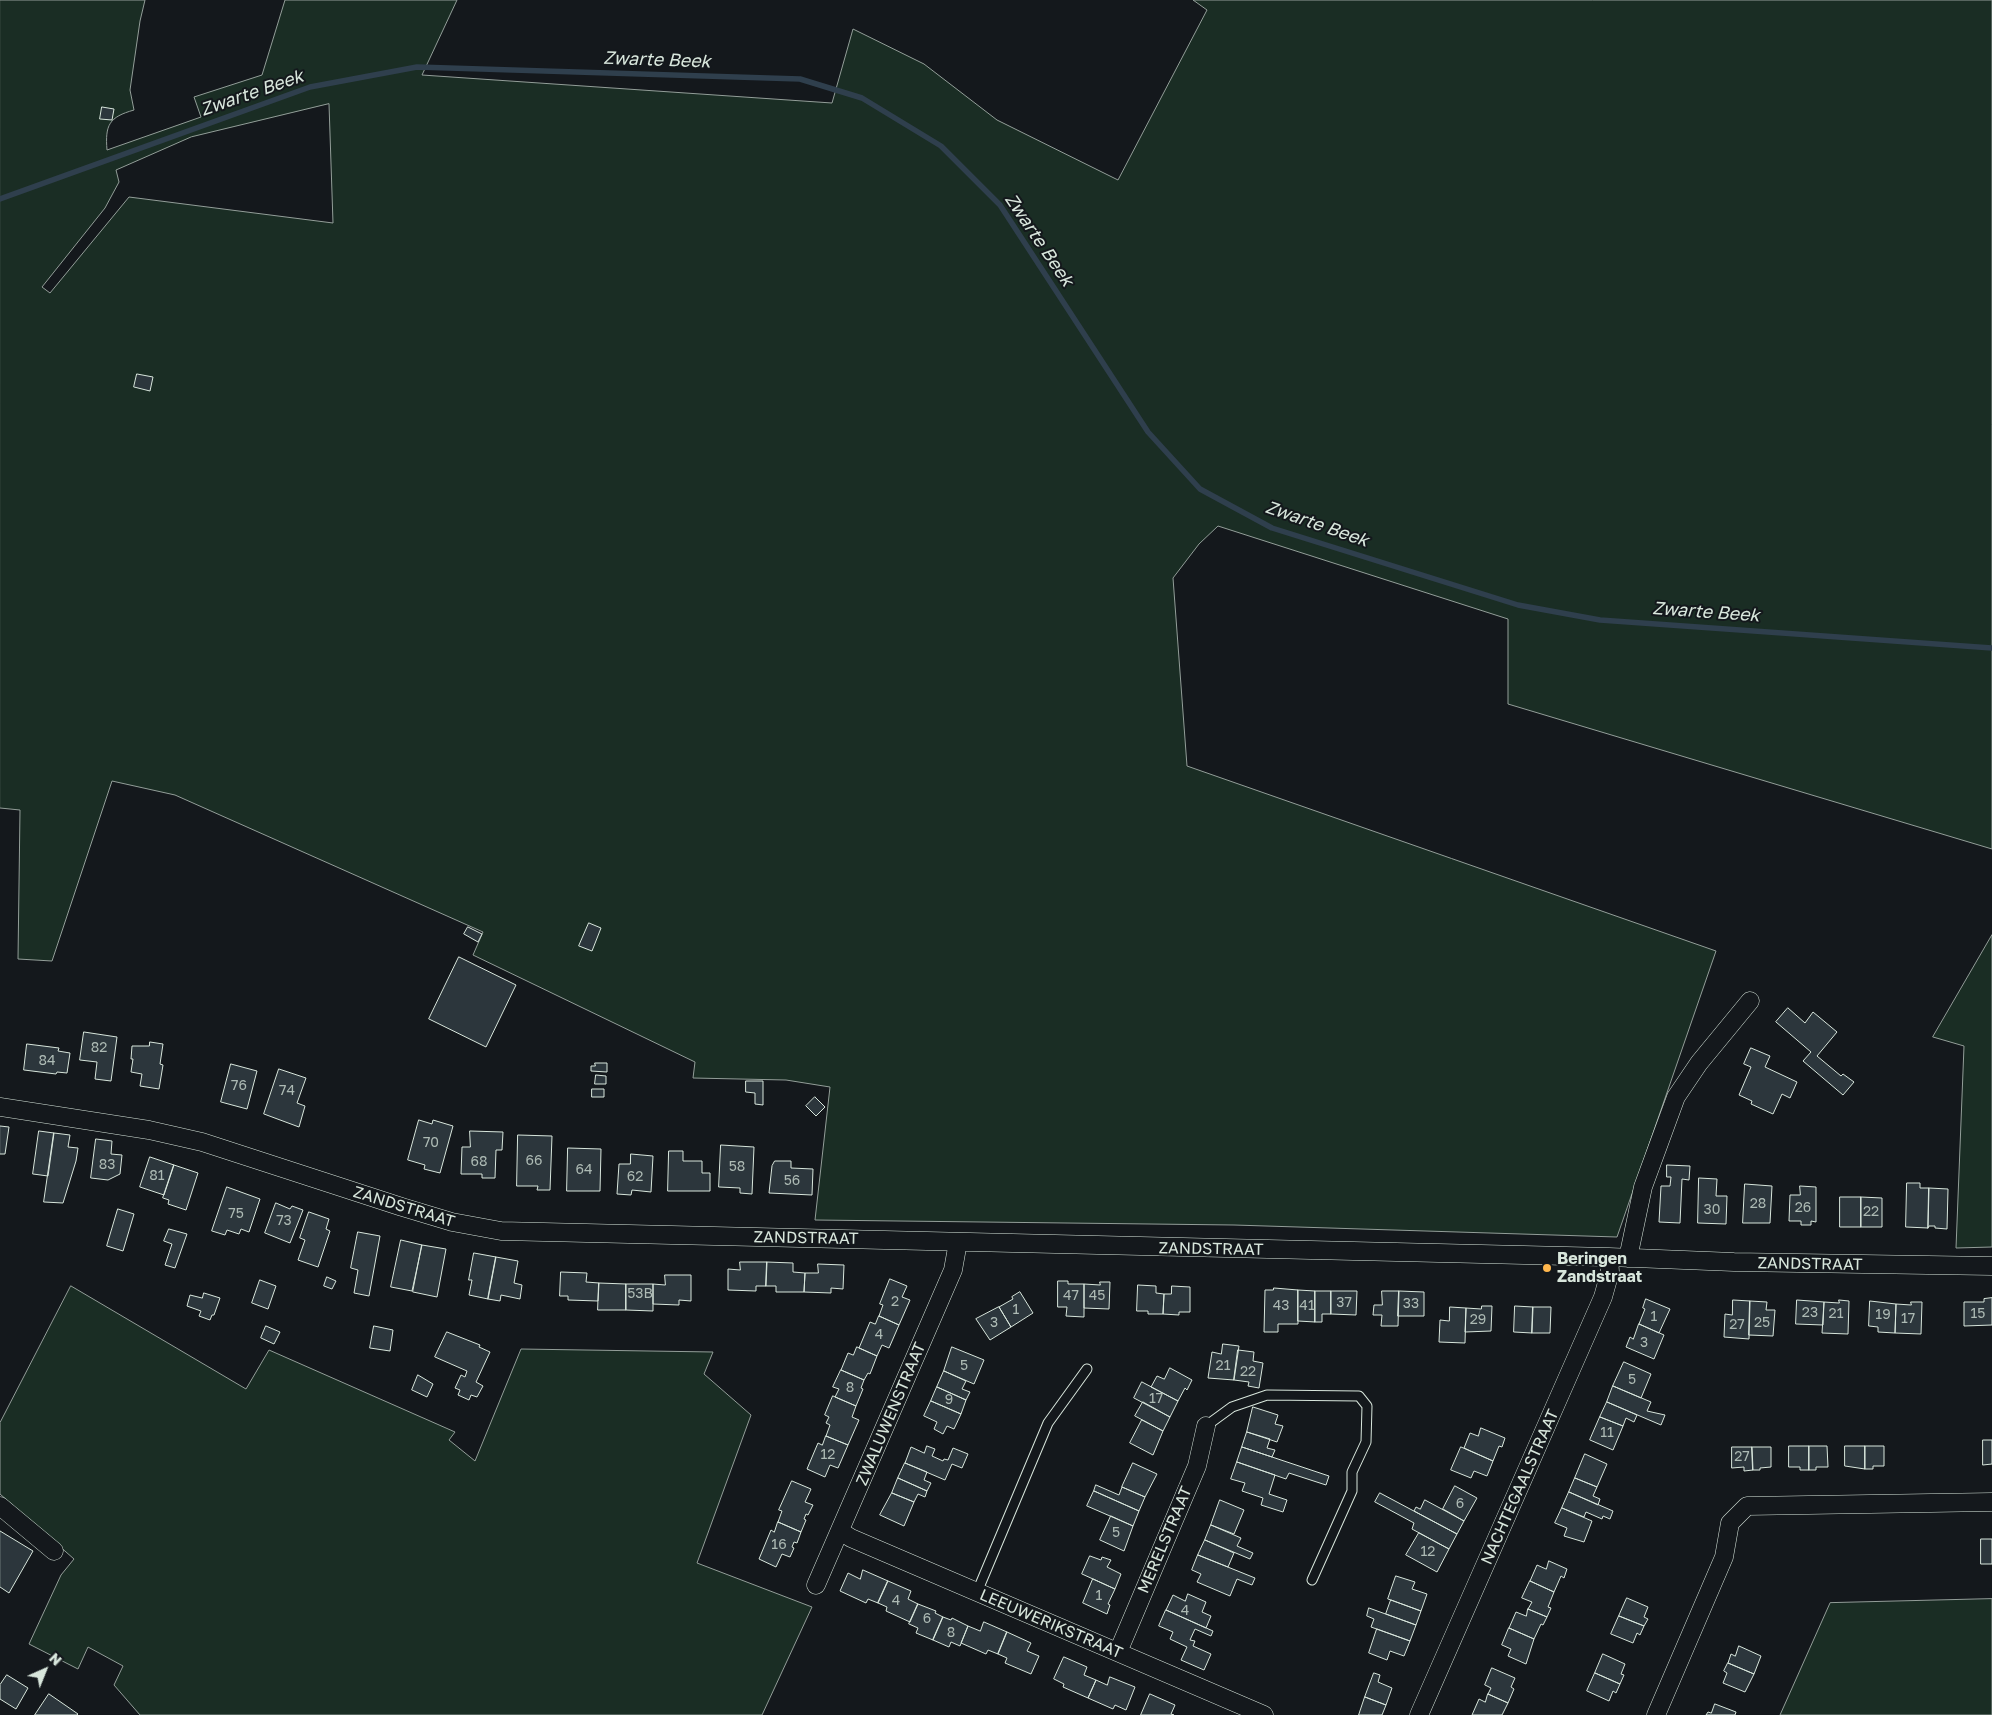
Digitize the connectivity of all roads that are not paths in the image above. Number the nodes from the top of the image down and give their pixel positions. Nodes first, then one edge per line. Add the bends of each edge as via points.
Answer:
1 (1750, 1001) dead end
2 (0, 1107) edge
3 (958, 1242) junction
4 (1609, 1257) junction
5 (1628, 1258) junction
6 (1992, 1266) edge
7 (1087, 1369) dead end
8 (1206, 1426) joint
9 (1992, 1502) edge
10 (0, 1506) edge
11 (840, 1531) junction
12 (54, 1551) dead end
13 (1312, 1580) dead end
14 (816, 1585) dead end
15 (977, 1592) junction
16 (1118, 1652) junction
17 (1264, 1715) edge
18 (1419, 1715) edge
19 (1656, 1715) edge

1 - 5 street via 1699,1063 1676,1097 1643,1187
2 - 3 street, ZANDSTRAAT via 149,1130 202,1142 402,1208 501,1231
3 - 4 street, ZANDSTRAAT
3 - 11 street, ZWALUWENSTRAAT via 953,1270
4 - 5 street, ZANDSTRAAT
4 - 18 street, NACHTEGAALSTRAAT via 1610,1272 1603,1297
5 - 6 street, ZANDSTRAAT
7 - 15 lane via 1048,1423
8 - 13 lane via 1232,1407 1267,1395 1358,1396 1367,1406 1366,1442 1352,1472 1352,1491
8 - 16 street, MERELSTRAAT via 1197,1466
9 - 19 street via 1747,1506 1730,1523 1724,1557
10 - 12 street
11 - 14 street, ZWALUWENSTRAAT
11 - 15 street, LEEUWERIKSTRAAT
15 - 16 street, LEEUWERIKSTRAAT
16 - 17 street, LEEUWERIKSTRAAT

